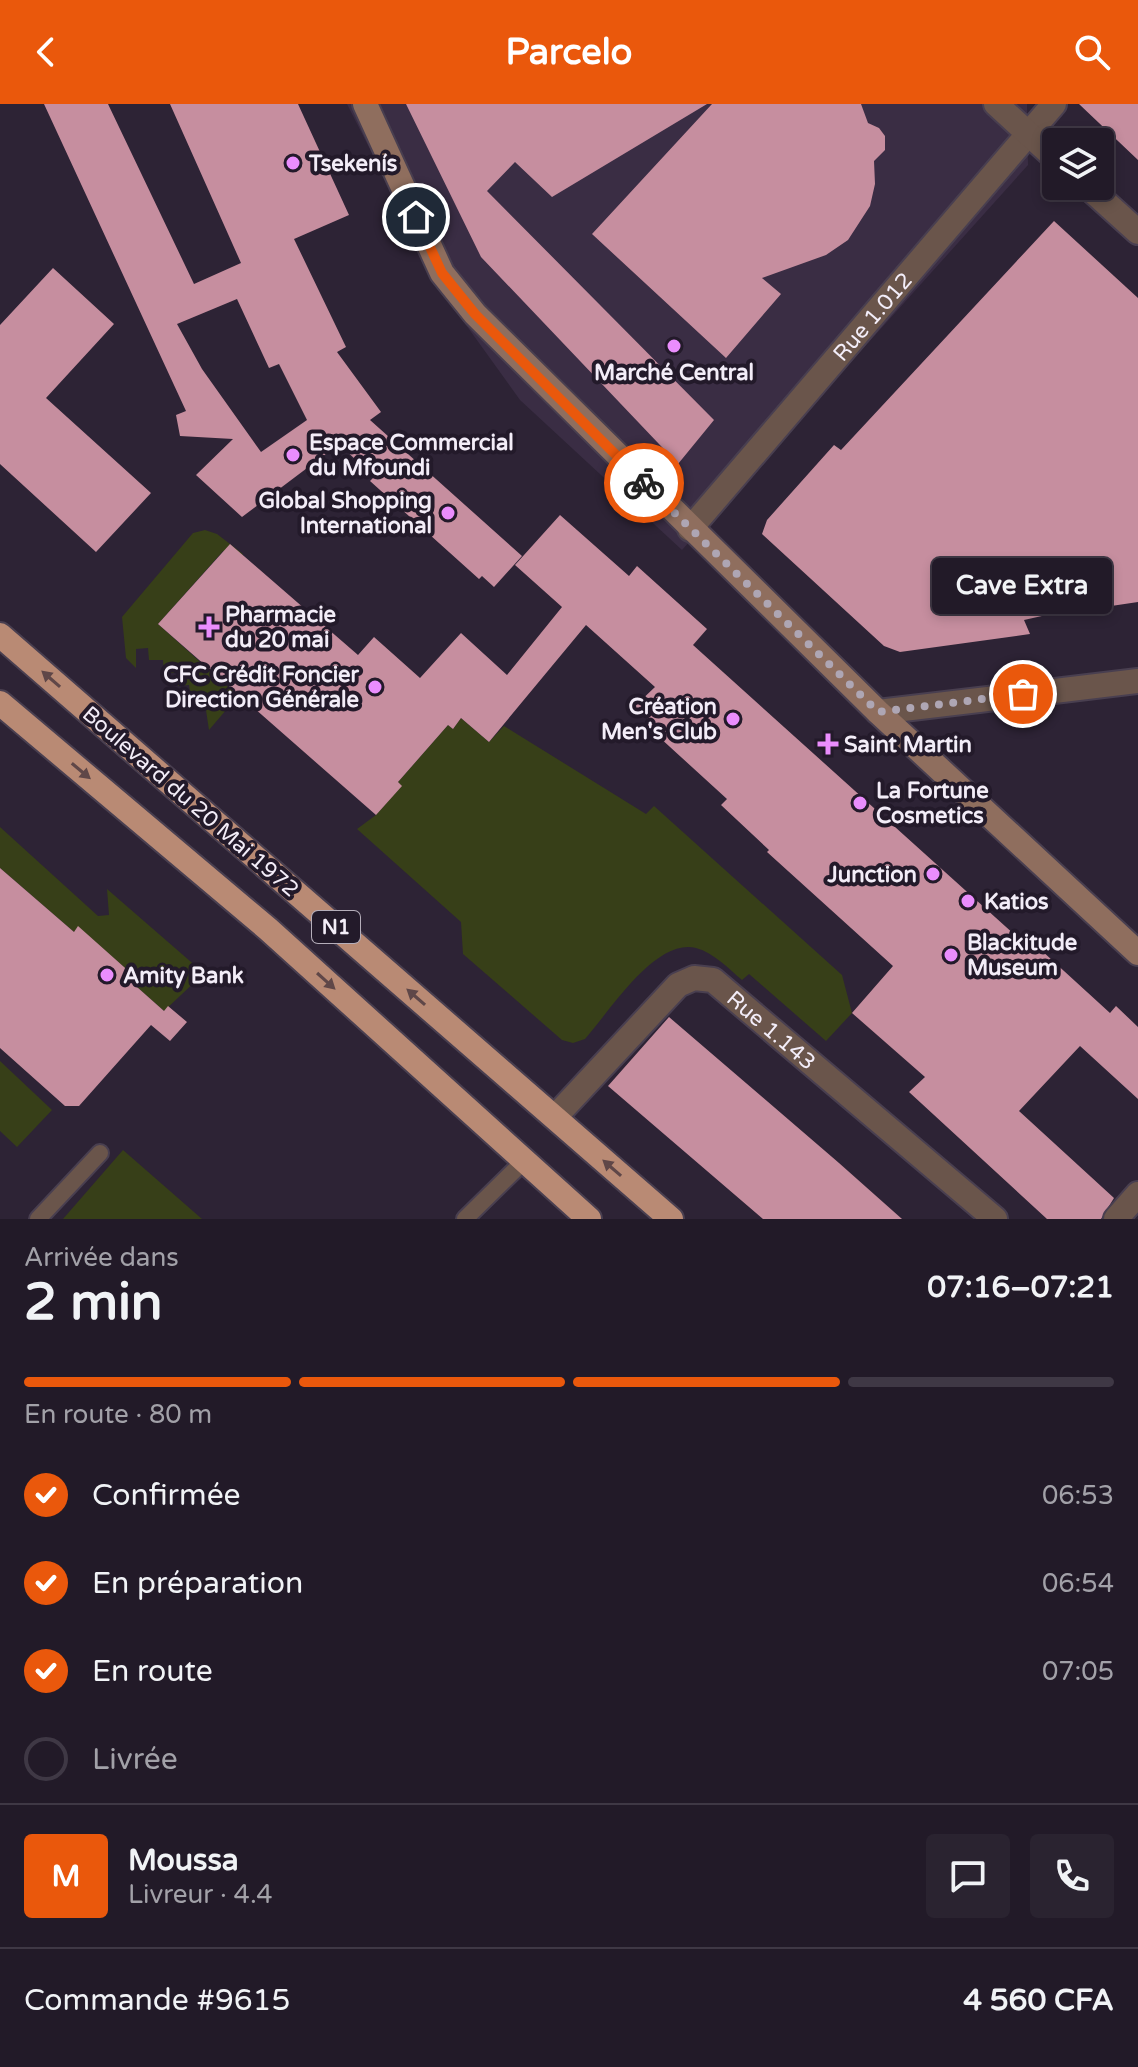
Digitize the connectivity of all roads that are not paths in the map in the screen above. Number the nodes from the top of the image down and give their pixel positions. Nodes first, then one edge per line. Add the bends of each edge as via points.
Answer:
1 (365, 104) edge
2 (996, 104) edge
3 (1054, 104) edge
4 (1029, 134) junction
5 (1042, 146) edge
6 (1103, 200) edge
7 (1138, 232) edge
8 (690, 529) junction
9 (0, 635) edge
10 (1138, 681) edge
11 (0, 703) edge
12 (878, 712) junction
13 (1138, 953) edge
14 (555, 1117) junction
15 (100, 1153) dead end
16 (524, 1161) junction
17 (1138, 1194) edge
18 (38, 1219) edge
19 (465, 1219) edge
20 (589, 1219) edge
21 (671, 1219) edge
22 (995, 1219) edge
23 (1116, 1219) edge

1 - 8 main road via 442,273 475,314
2 - 4 street
3 - 4 street, Rue 1.012
4 - 5 street
4 - 8 street, Rue 1.012
6 - 7 street
8 - 12 main road
14 -> 9 highway, Boulevard du 20 Mai 1972 / N1
10 - 12 street
11 -> 16 highway, Boulevard du 20 Mai 1972 / N1 via 268,929
12 - 13 main road
21 -> 14 highway, Boulevard du 20 Mai 1972 / N1
14 - 22 street, Rue 1.143 via 678,985 694,978 713,980
15 - 18 lane
16 - 19 lane
16 - 20 highway, Boulevard du 20 Mai 1972 / N1
17 - 23 street

